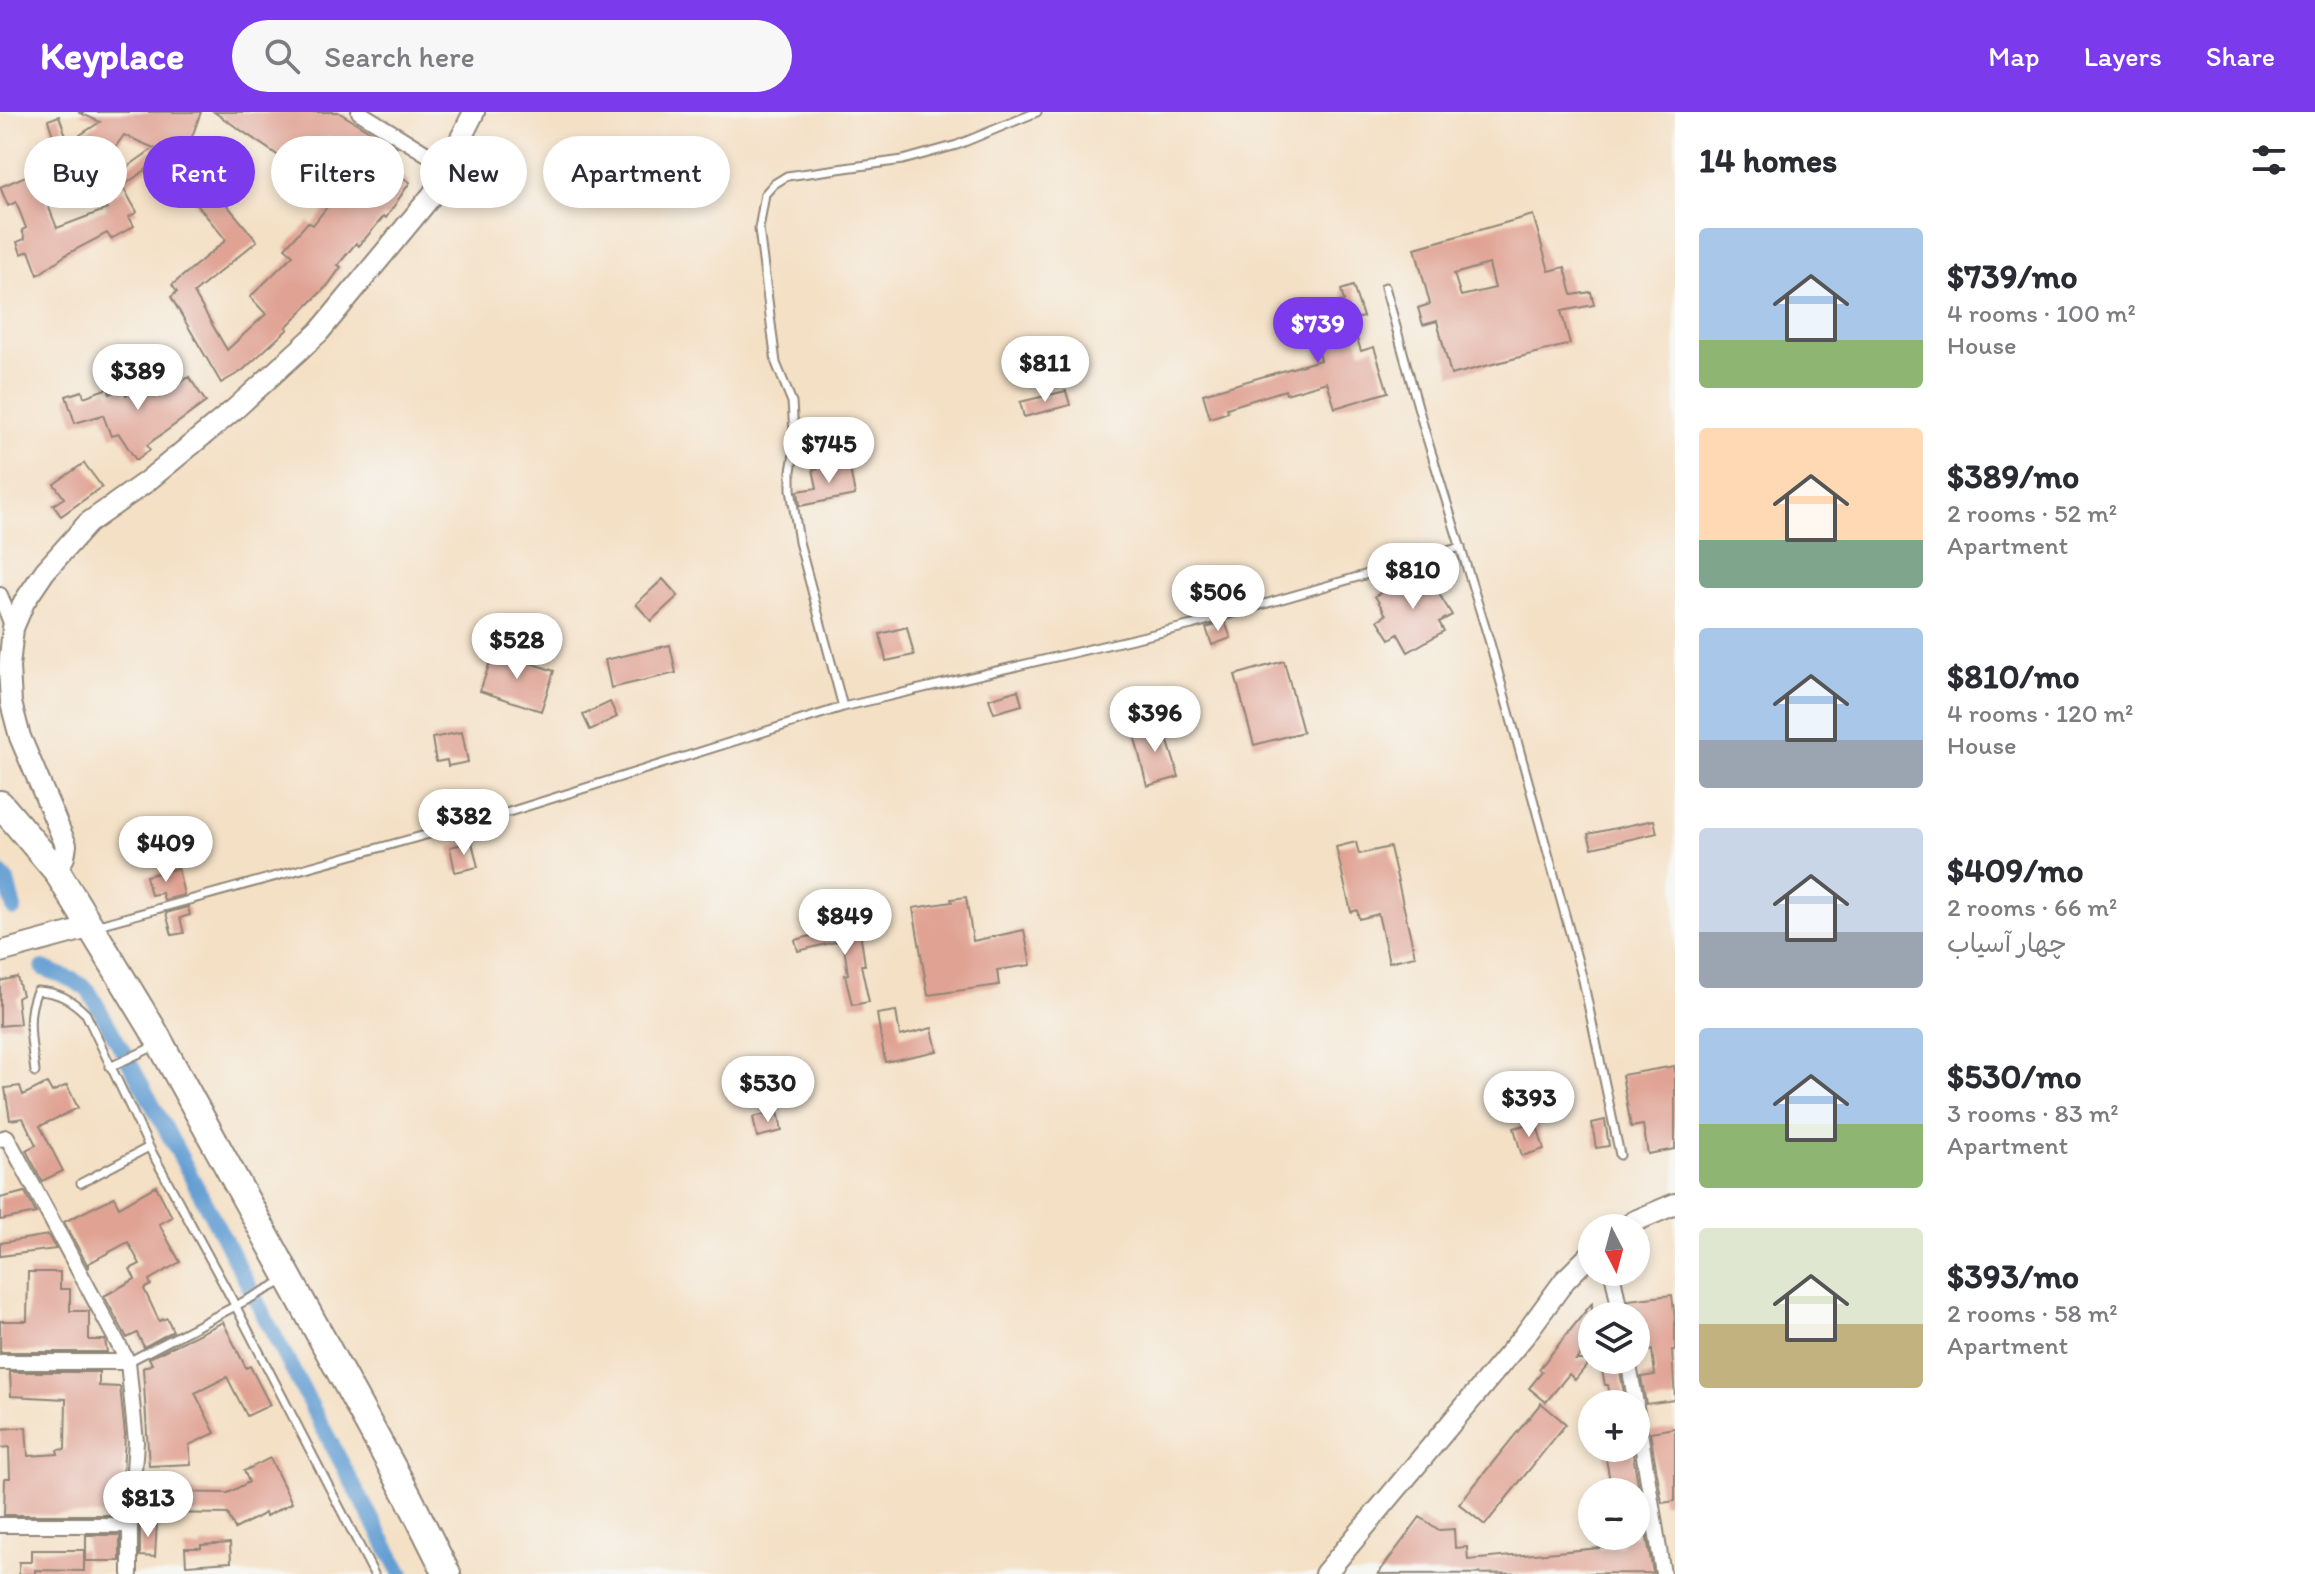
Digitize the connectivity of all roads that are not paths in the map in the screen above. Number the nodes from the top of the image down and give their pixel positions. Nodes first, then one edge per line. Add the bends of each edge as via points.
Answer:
1 (359, 112) edge
2 (474, 112) edge
3 (1037, 112) edge
4 (463, 136) edge
5 (420, 150) edge
6 (422, 208) edge
7 (1385, 287) dead end
8 (1461, 547) junction
9 (0, 595) edge
10 (13, 628) junction
11 (6, 697) edge
12 (843, 707) junction
13 (0, 804) edge
14 (56, 870) junction
15 (92, 927) junction
16 (0, 952) edge
17 (151, 1048) junction
18 (110, 1067) junction
19 (35, 1072) dead end
20 (0, 1139) edge
21 (149, 1147) junction
22 (1620, 1155) dead end
23 (81, 1183) dead end
24 (1675, 1204) edge
25 (1650, 1216) edge
26 (1578, 1267) edge
27 (288, 1278) junction
28 (236, 1304) junction
29 (0, 1362) edge
30 (128, 1362) junction
31 (1645, 1462) edge
32 (0, 1525) edge
33 (130, 1525) junction
34 (130, 1574) edge
35 (374, 1574) edge
36 (447, 1574) edge
37 (1325, 1574) edge
38 (1663, 1574) edge

1 - 5 street
2 - 4 street
3 - 12 lane via 957,145 903,160 787,176 765,194 759,229 776,363 792,402 791,489 799,542
6 - 10 street via 319,332 236,408 88,523 45,571
7 - 8 lane
8 - 12 lane via 1192,625
8 - 22 lane via 1583,980
9 - 10 street
10 - 11 street
11 - 14 street via 66,845
12 - 15 lane via 509,812
13 - 14 highway
14 - 15 highway
15 - 16 street
15 - 17 highway
17 - 18 lane
17 - 27 highway
18 - 19 lane via 86,1014 70,998 37,991 30,1023
18 - 21 lane
20 - 30 street via 7,1137
21 - 23 lane
21 - 28 lane
24 - 25 street
26 - 37 street
27 - 28 lane
27 - 36 highway
28 - 30 lane
28 - 35 lane
29 - 30 street
30 - 33 street via 136,1442
31 - 38 street
32 - 33 street
33 - 34 street

